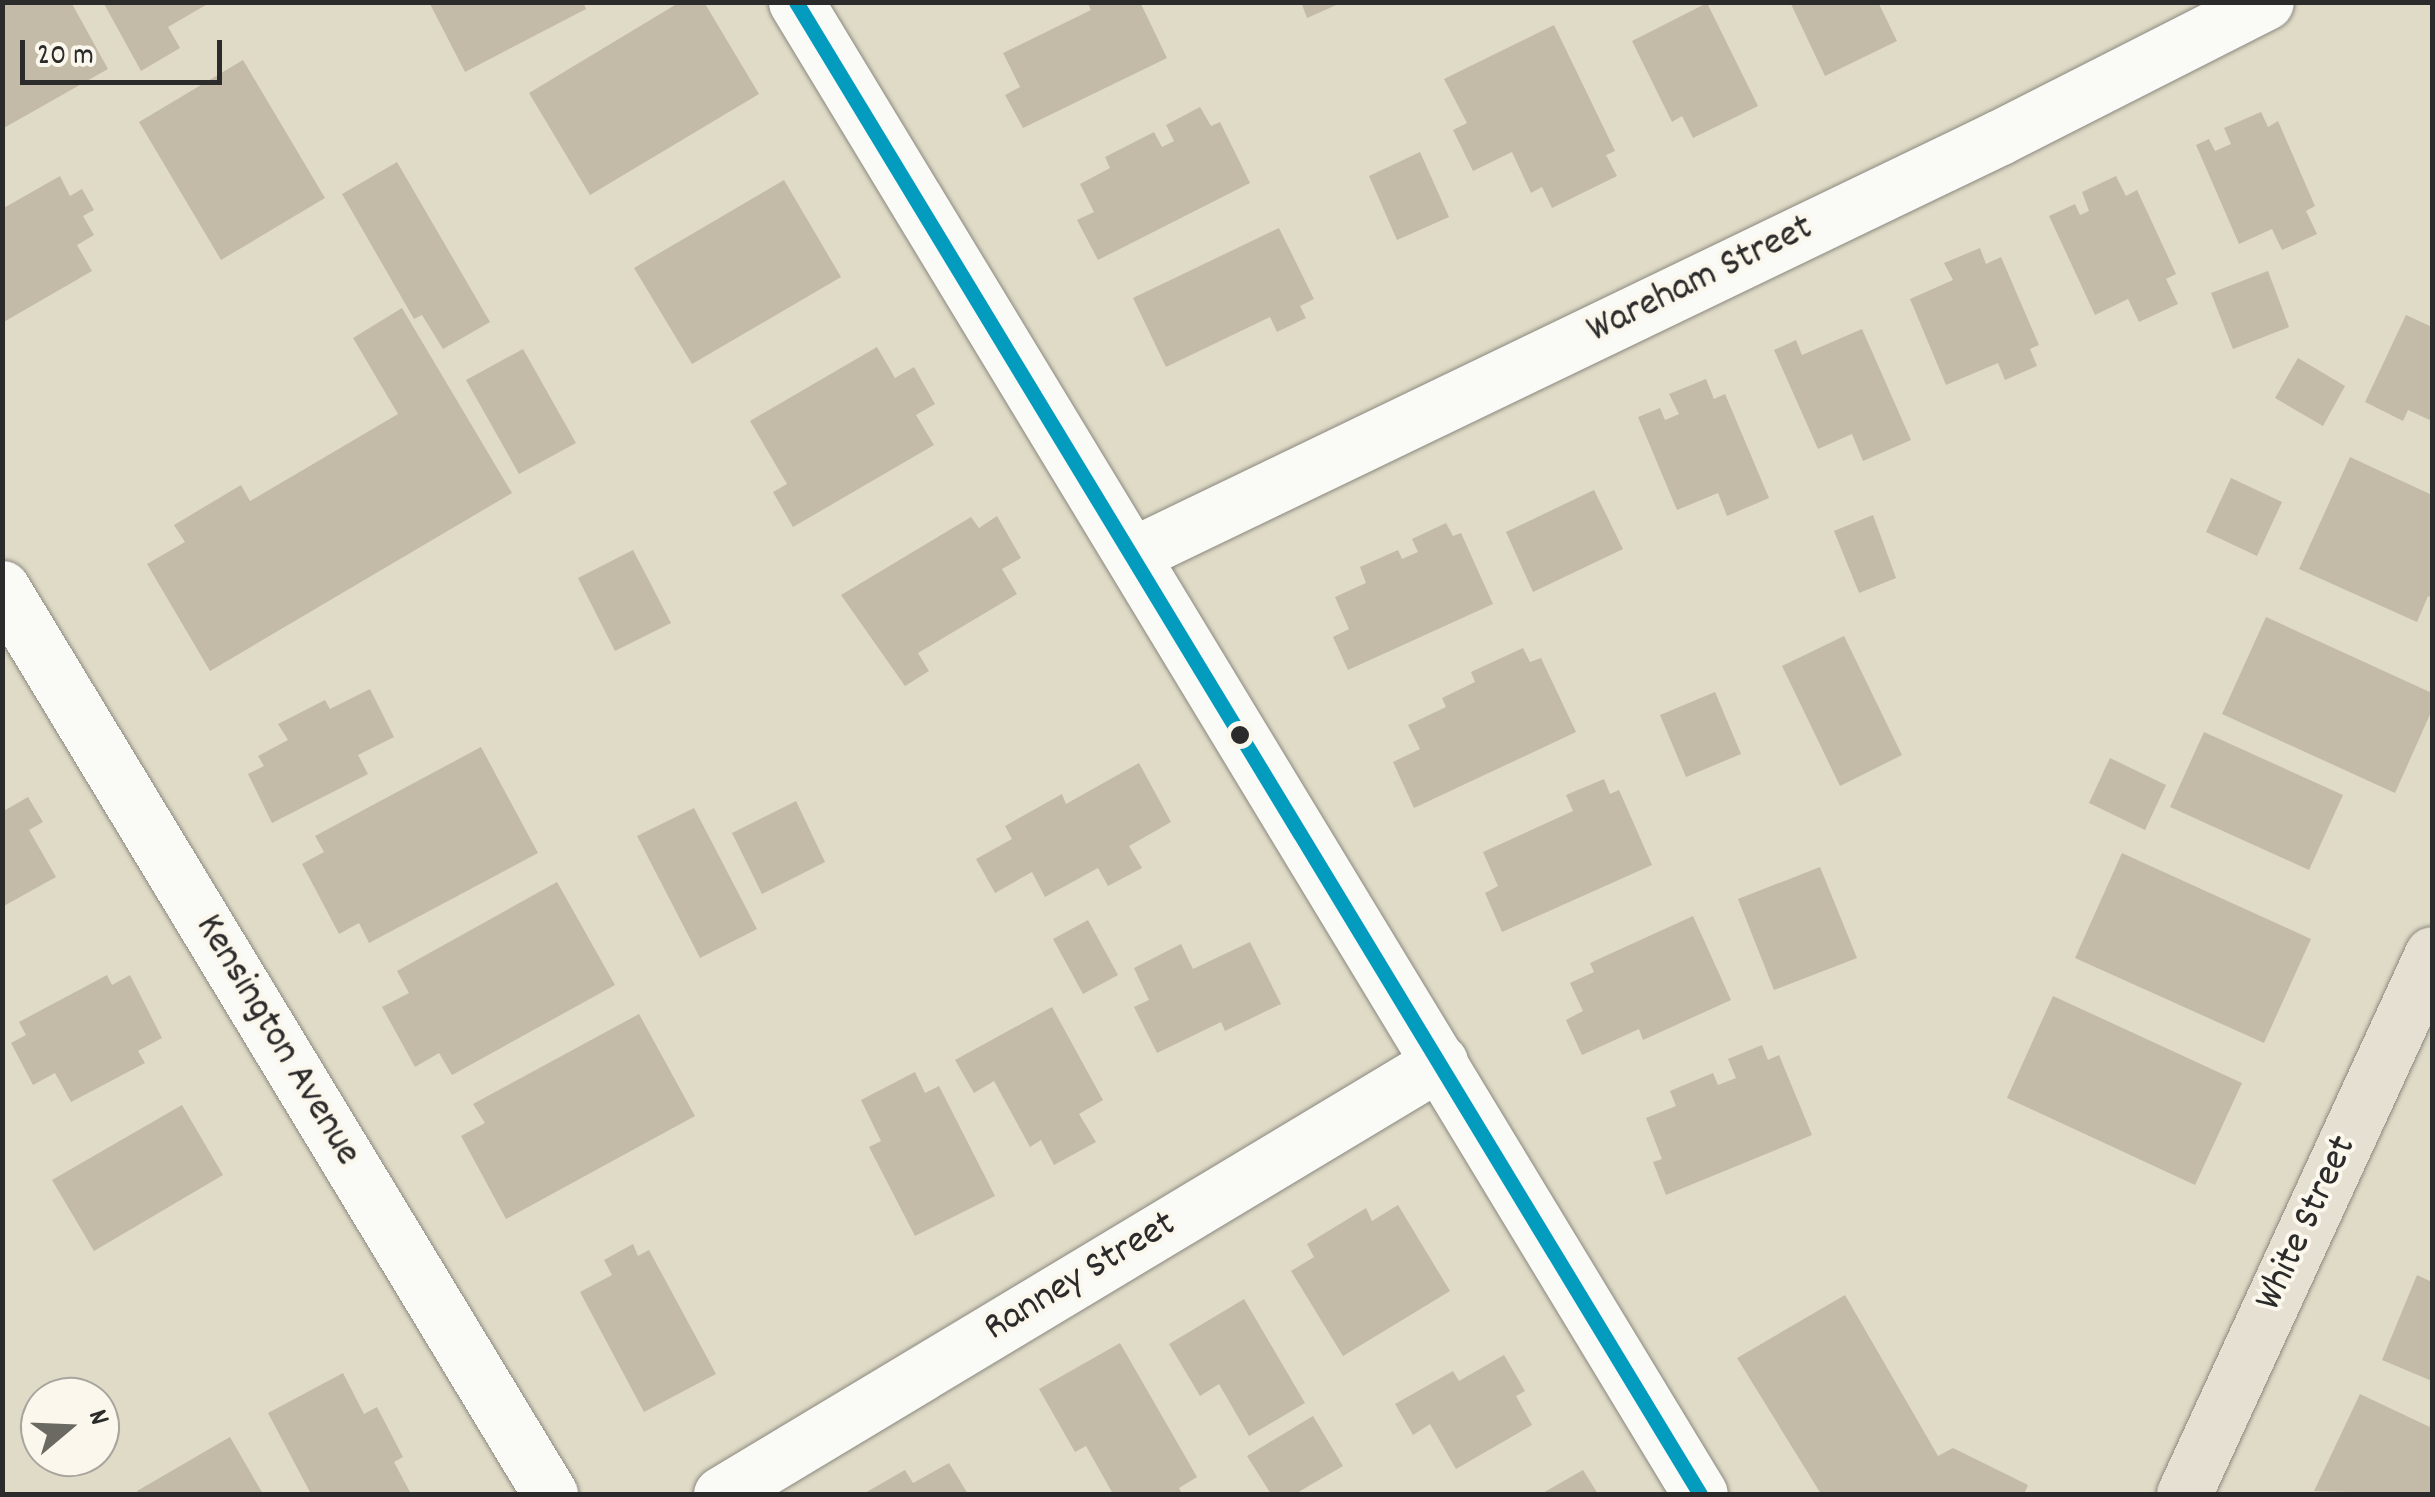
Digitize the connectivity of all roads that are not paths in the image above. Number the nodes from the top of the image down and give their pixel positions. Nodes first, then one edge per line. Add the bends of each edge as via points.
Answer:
1 (796, 2) edge
2 (2266, 2) edge
3 (1134, 554) junction
4 (2, 588) edge
5 (2432, 954) edge
6 (1440, 1062) junction
7 (550, 1494) edge
8 (722, 1494) edge
9 (1700, 1494) edge
10 (2184, 1494) edge

1 - 3 street
2 - 3 street, Wareham Street
3 - 6 street
4 - 7 street, Kensington Avenue
5 - 10 main road, White Street
6 - 8 street, Ranney Street
6 - 9 street

